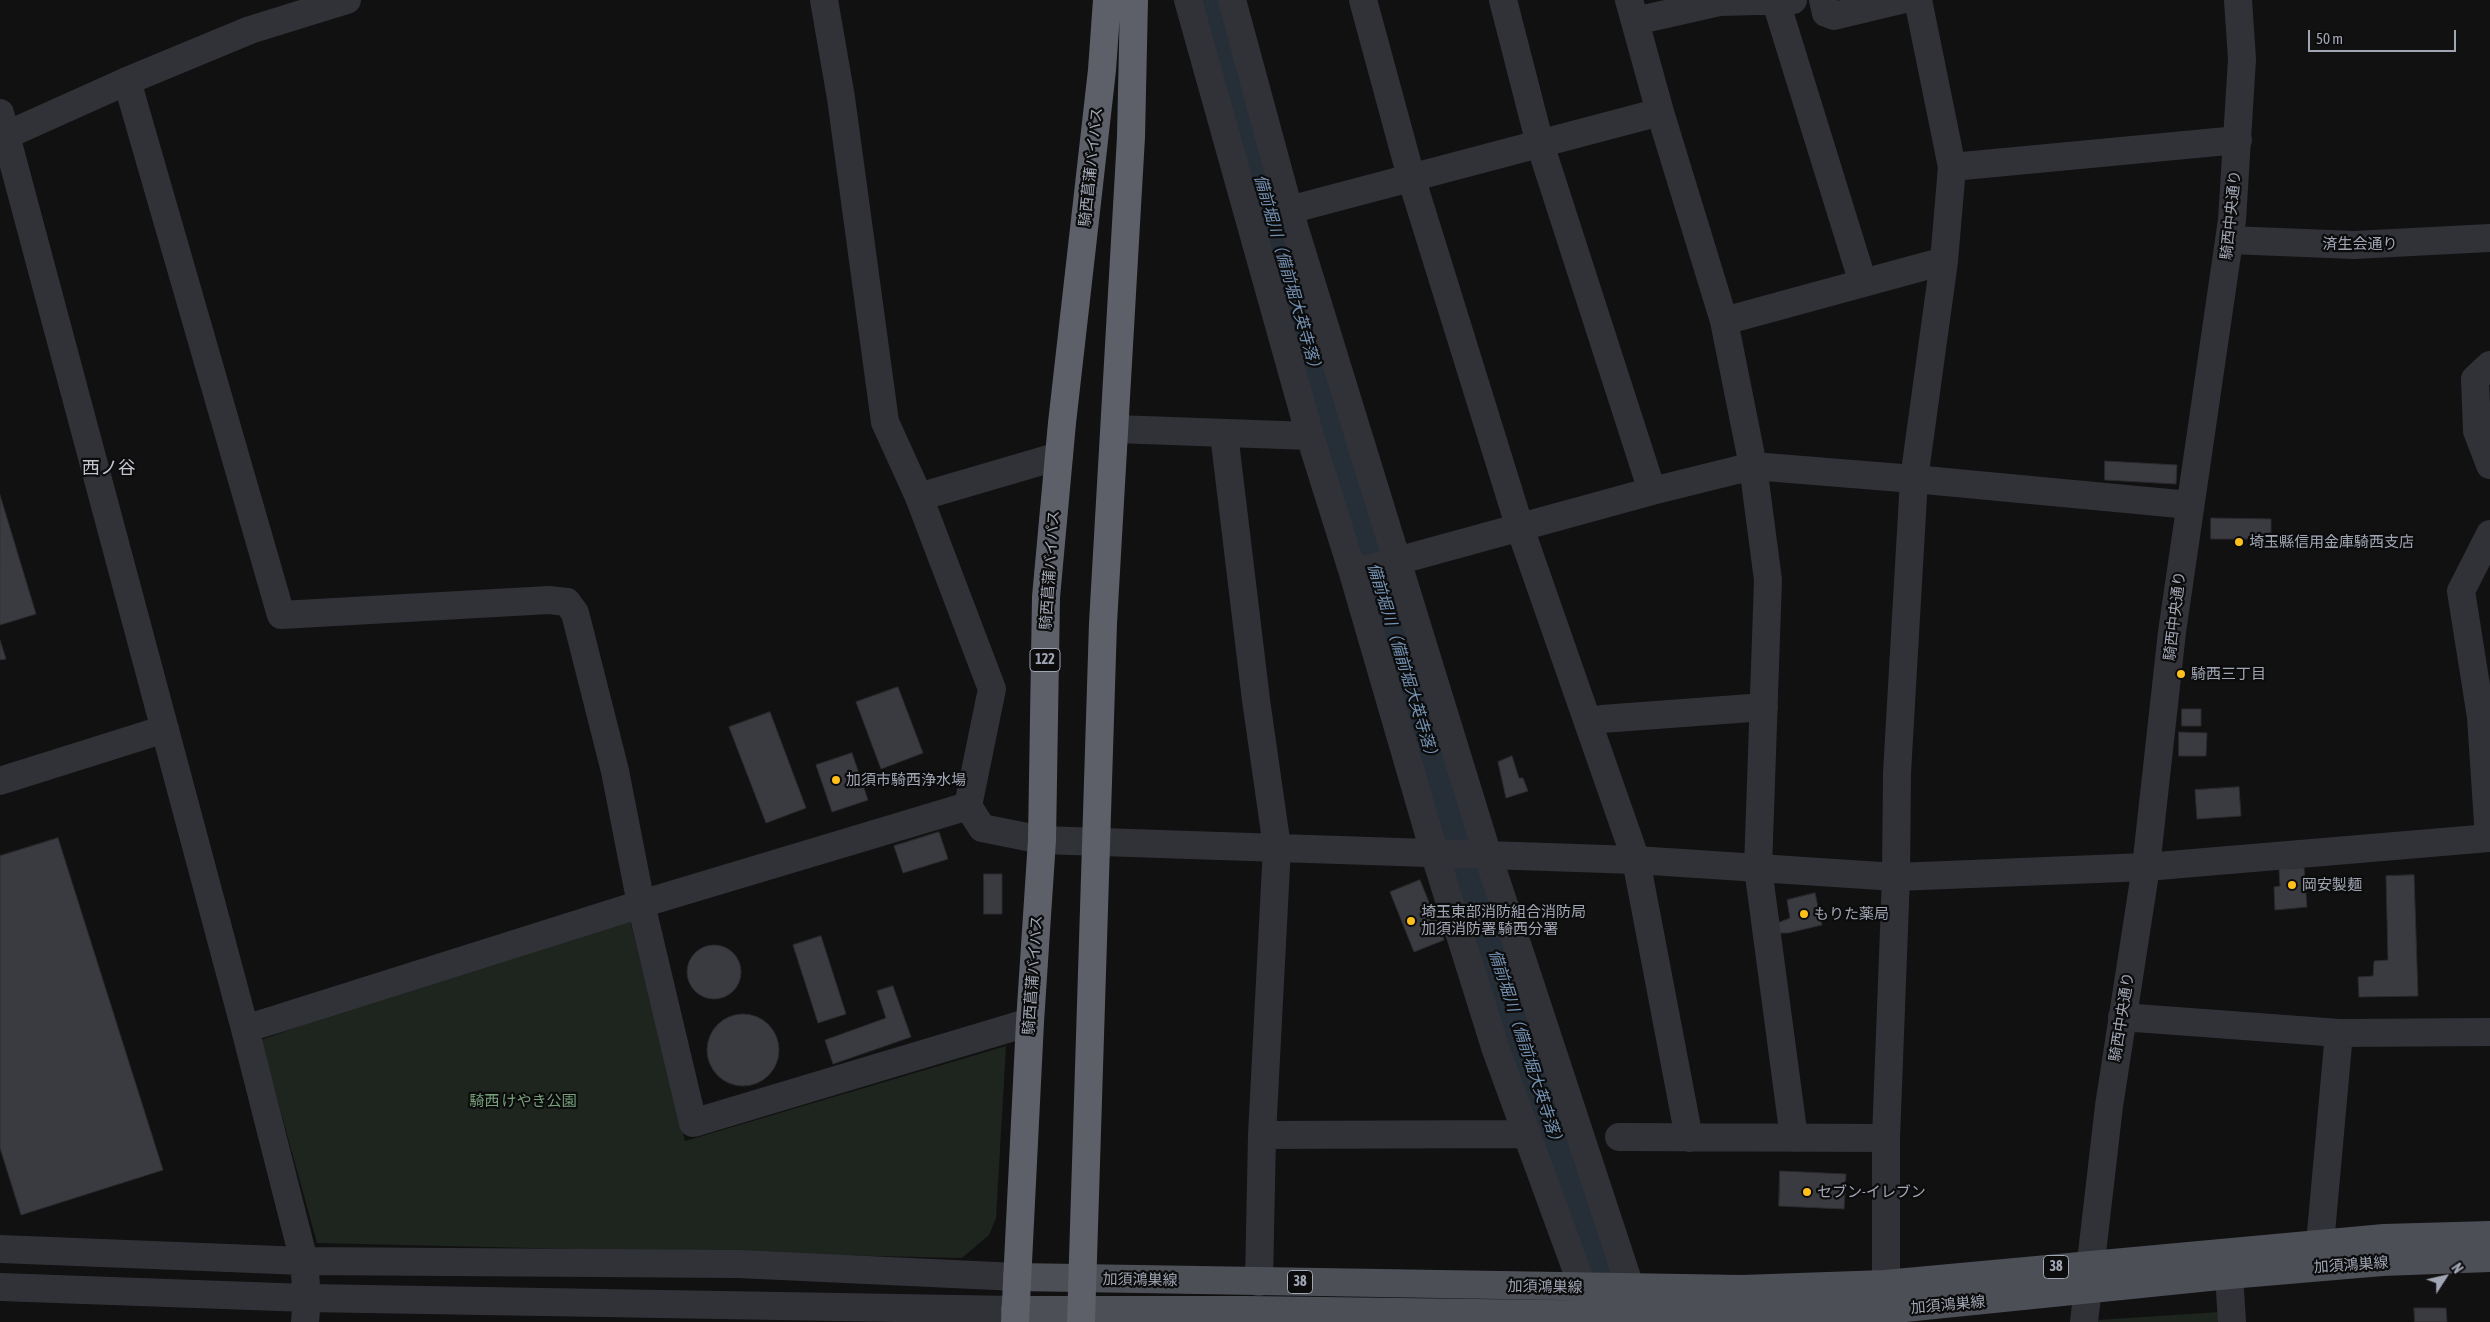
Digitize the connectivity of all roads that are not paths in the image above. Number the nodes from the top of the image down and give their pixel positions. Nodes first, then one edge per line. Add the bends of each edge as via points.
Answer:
1 (824, 0) edge
2 (1107, 0) edge
3 (1134, 0) edge
4 (1188, 0) edge
5 (1232, 0) edge
6 (1363, 0) edge
7 (1503, 0) edge
8 (1823, 0) edge
9 (1901, 0) edge
10 (1918, 0) edge
11 (2238, 0) edge
12 (1719, 1) edge
13 (1785, 1) edge
14 (333, 2) edge
15 (1632, 10) edge
16 (127, 80) junction
17 (1660, 112) junction
18 (2, 129) edge
19 (2238, 140) junction
20 (1540, 144) junction
21 (1952, 167) junction
22 (1411, 177) junction
23 (1289, 210) junction
24 (2490, 238) edge
25 (2230, 240) junction
26 (1944, 261) junction
27 (1863, 282) junction
28 (1724, 321) junction
29 (2490, 365) edge
30 (1116, 429) junction
31 (1224, 434) junction
32 (1310, 436) junction
33 (1059, 456) junction
34 (2490, 465) edge
35 (1753, 466) junction
36 (1914, 479) junction
37 (1652, 491) junction
38 (919, 497) junction
39 (2190, 505) junction
40 (1520, 528) junction
41 (2490, 534) edge
42 (1393, 561) junction
43 (1356, 572) junction
44 (1764, 707) junction
45 (1588, 723) junction
46 (165, 729) junction
47 (0, 781) edge
48 (968, 806) junction
49 (2490, 838) edge
50 (1042, 840) junction
51 (1096, 842) junction
52 (1277, 848) junction
53 (1435, 855) junction
54 (1484, 856) junction
55 (1636, 860) junction
56 (2146, 867) junction
57 (1758, 868) junction
58 (1896, 877) junction
59 (641, 904) junction
60 (2122, 1018) junction
61 (1030, 1022) junction
62 (245, 1029) junction
63 (2490, 1032) edge
64 (2339, 1033) junction
65 (1526, 1134) junction
66 (1262, 1135) junction
67 (1619, 1137) dead end
68 (1689, 1138) junction
69 (1794, 1138) junction
70 (1886, 1138) junction
71 (2490, 1235) edge
72 (2320, 1244) junction
73 (0, 1250) edge
74 (2490, 1258) edge
75 (304, 1261) junction
76 (2090, 1264) junction
77 (2229, 1275) junction
78 (1017, 1277) junction
79 (1083, 1280) junction
80 (1259, 1282) junction
81 (0, 1287) edge
82 (1626, 1287) junction
83 (2087, 1290) junction
84 (1886, 1305) edge
85 (1588, 1308) edge
86 (306, 1310) edge
87 (1015, 1316) edge
88 (1081, 1316) edge
89 (1245, 1316) edge
90 (1637, 1317) edge
91 (2084, 1322) edge
92 (2232, 1322) edge

1 - 38 street via 841,98 885,422
2 - 33 highway, 騎西菖蒲バイパス / 122
3 - 30 highway via 1131,137
4 - 32 street
5 - 23 street
6 - 22 street
7 - 20 street
8 - 9 street via 1826,13 1834,16
10 - 21 street
11 - 19 street, 騎西中央通り via 2242,59
12 - 13 street
12 - 15 street
13 - 27 street
14 - 16 street via 250,30
15 - 17 street
16 - 18 street
16 - 59 street via 281,615 549,600 567,602 580,631 615,771
17 - 20 street
17 - 28 street
18 - 46 street
19 - 21 street
19 - 25 street, 騎西中央通り
20 - 22 street
20 - 37 street
21 - 26 street
22 - 23 street
22 - 40 street
23 - 42 street
24 - 25 street, 済生会通り via 2354,245
25 - 39 street, 騎西中央通り
26 - 27 street
26 - 36 street
27 - 28 street
28 - 35 street
29 - 34 street via 2475,379 2477,431
30 - 31 street
30 - 51 highway via 1103,623
31 - 32 street
31 - 52 street
32 - 43 street
33 - 38 street
33 - 50 highway, 騎西菖蒲バイパス / 122 via 1046,597
35 - 36 street
35 - 37 street
35 - 44 street via 1768,580
36 - 39 street
36 - 58 street via 1898,773
37 - 40 street
38 - 48 street via 992,689
39 - 56 street, 騎西中央通り via 2172,632
40 - 42 street
40 - 45 street
41 - 49 street via 2461,591 2481,717
42 - 43 street
42 - 54 street
43 - 53 street
44 - 45 street via 1602,719
44 - 57 street
45 - 55 street
46 - 47 street
46 - 62 street
48 - 50 street via 982,828
48 - 59 street
49 - 56 street
50 - 51 street
50 - 61 highway, 騎西菖蒲バイパス / 122
51 - 52 street
51 - 79 highway
52 - 53 street
52 - 66 street
53 - 54 street
53 - 65 street
54 - 55 street
54 - 82 street
55 - 57 street
55 - 68 street
56 - 58 street
56 - 60 street, 騎西中央通り
57 - 58 street
57 - 69 street
58 - 70 street
59 - 61 street via 693,1123
59 - 62 street
60 - 64 street
60 - 76 street, 騎西中央通り
61 - 78 highway, 騎西菖蒲バイパス / 122
62 - 75 street
63 - 64 street
64 - 72 street
65 - 66 street
65 - 85 street
66 - 80 street
67 - 68 street
68 - 69 street
69 - 70 street
70 - 84 street
71 - 72 main road, 加須鴻巣線 / 38 via 2384,1238
72 - 76 main road, 加須鴻巣線 / 38
73 - 75 street
74 - 77 main road, 加須鴻巣線 / 38 via 2382,1262
75 - 78 street via 738,1264
75 - 86 street
76 - 83 street, 騎西中央通り
76 - 84 main road, 加須鴻巣線 / 38
77 - 83 main road, 加須鴻巣線 / 38
77 - 92 street
78 - 79 main road, 加須鴻巣線 / 38
78 - 87 highway, 騎西菖蒲バイパス / 122
79 - 80 main road, 加須鴻巣線 / 38
79 - 88 highway
80 - 85 main road, 加須鴻巣線 / 38
81 - 86 street
82 - 84 main road, 加須鴻巣線 / 38 via 1742,1289
82 - 85 main road, 加須鴻巣線 / 38
82 - 90 street
83 - 84 main road, 加須鴻巣線 / 38
83 - 91 street, 騎西中央通り
84 - 90 main road, 加須鴻巣線 / 38
85 - 89 main road, 加須鴻巣線 / 38
85 - 90 main road, 加須鴻巣線 / 38
86 - 87 street
87 - 88 main road, 加須鴻巣線 / 38
88 - 89 main road, 加須鴻巣線 / 38

